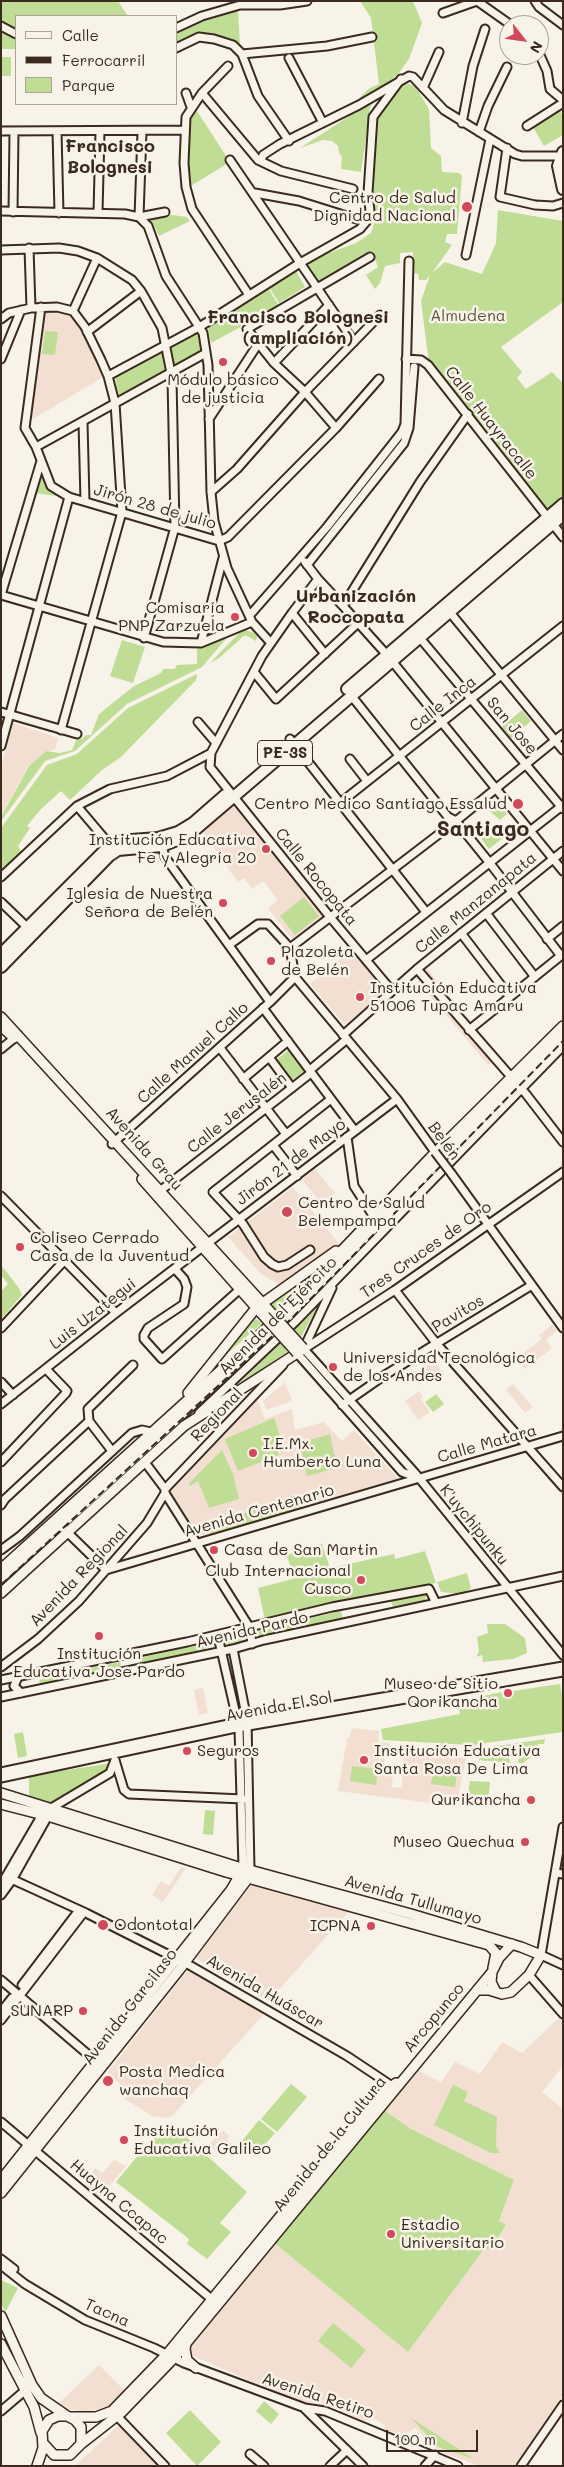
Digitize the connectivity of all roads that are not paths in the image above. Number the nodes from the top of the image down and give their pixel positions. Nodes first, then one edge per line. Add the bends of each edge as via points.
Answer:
1 (307, 1) edge
2 (477, 1) edge
3 (535, 1) edge
4 (442, 13) dead end
5 (499, 17) edge
6 (563, 25) edge
7 (1, 26) edge
8 (178, 27) edge
9 (485, 29) dead end
10 (15, 33) edge
11 (372, 37) dead end
12 (178, 47) edge
13 (439, 52) dead end
14 (242, 54) junction
15 (289, 58) dead end
16 (544, 65) edge
17 (228, 66) dead end
18 (507, 67) dead end
19 (401, 79) junction
20 (423, 88) junction
21 (202, 92) junction
22 (186, 93) dead end
23 (563, 102) edge
24 (192, 107) junction
25 (462, 122) junction
26 (324, 123) junction
27 (527, 126) dead end
28 (185, 130) junction
29 (1, 131) edge
30 (58, 131) junction
31 (100, 131) junction
32 (14, 132) junction
33 (142, 132) junction
34 (479, 132) junction
35 (490, 138) junction
36 (288, 141) junction
37 (507, 148) junction
38 (562, 154) edge
39 (230, 160) dead end
40 (261, 161) junction
41 (563, 189) edge
42 (353, 190) dead end
43 (255, 193) junction
44 (563, 204) edge
45 (1, 212) edge
46 (13, 212) junction
47 (165, 212) dead end
48 (59, 213) junction
49 (98, 213) junction
50 (139, 217) junction
51 (366, 222) junction
52 (29, 248) junction
53 (1, 250) edge
54 (466, 255) dead end
55 (370, 257) dead end
56 (97, 258) junction
57 (409, 261) dead end
58 (300, 263) junction
59 (318, 289) junction
60 (141, 291) junction
61 (250, 295) junction
62 (329, 305) junction
63 (41, 307) junction
64 (31, 308) junction
65 (21, 310) junction
66 (73, 311) junction
67 (380, 315) dead end
68 (1, 319) edge
69 (201, 326) junction
70 (87, 332) junction
71 (354, 342) junction
72 (167, 344) junction
73 (258, 344) junction
74 (206, 353) junction
75 (1, 359) edge
76 (406, 360) junction
77 (274, 363) junction
78 (414, 367) dead end
79 (172, 373) junction
80 (108, 376) junction
81 (379, 379) dead end
82 (305, 392) junction
83 (115, 404) junction
84 (468, 414) junction
85 (209, 419) junction
86 (83, 422) junction
87 (336, 428) junction
88 (36, 447) junction
89 (41, 460) junction
90 (211, 492) junction
91 (69, 497) junction
92 (85, 501) junction
93 (563, 504) edge
94 (122, 512) junction
95 (563, 515) edge
96 (549, 521) junction
97 (176, 527) junction
98 (563, 537) edge
99 (219, 540) junction
100 (223, 557) junction
101 (301, 558) junction
102 (307, 565) junction
103 (318, 579) junction
104 (1, 595) edge
105 (39, 606) junction
106 (343, 606) junction
107 (447, 609) junction
108 (292, 613) junction
109 (251, 618) junction
110 (92, 622) junction
111 (358, 623) junction
112 (563, 626) edge
113 (144, 638) junction
114 (420, 638) junction
115 (270, 642) junction
116 (201, 643) junction
117 (325, 654) junction
118 (390, 658) junction
119 (254, 672) junction
120 (501, 675) junction
121 (349, 692) junction
122 (471, 699) junction
123 (1, 712) edge
124 (10, 714) junction
125 (198, 722) dead end
126 (441, 723) junction
127 (61, 730) junction
128 (77, 734) dead end
129 (563, 734) edge
130 (555, 740) junction
131 (292, 742) junction
132 (216, 743) junction
133 (1, 746) edge
134 (563, 750) edge
135 (211, 753) junction
136 (399, 756) junction
137 (350, 759) dead end
138 (525, 764) junction
139 (367, 781) junction
140 (496, 788) junction
141 (232, 794) junction
142 (340, 803) junction
143 (77, 806) junction
144 (562, 807) edge
145 (456, 821) junction
146 (178, 832) junction
147 (529, 832) junction
148 (147, 839) junction
149 (110, 845) junction
150 (162, 846) junction
151 (563, 851) edge
152 (553, 859) junction
153 (489, 862) junction
154 (393, 869) junction
155 (563, 871) edge
156 (1, 877) edge
157 (512, 892) junction
158 (1, 902) edge
159 (426, 912) junction
160 (486, 913) junction
161 (330, 917) junction
162 (563, 926) edge
163 (30, 930) junction
164 (461, 933) junction
165 (547, 938) junction
166 (228, 945) junction
167 (290, 948) junction
168 (1, 954) edge
169 (562, 955) edge
170 (366, 960) junction
171 (1, 967) edge
172 (417, 969) junction
173 (535, 976) junction
174 (295, 977) junction
175 (392, 991) junction
176 (510, 996) junction
177 (270, 1002) junction
178 (263, 1008) junction
179 (1, 1017) edge
180 (1, 1026) edge
181 (563, 1026) edge
182 (468, 1030) junction
183 (563, 1034) edge
184 (16, 1036) junction
185 (345, 1037) junction
186 (288, 1041) junction
187 (563, 1046) edge
188 (220, 1048) junction
189 (1, 1049) edge
190 (269, 1057) junction
191 (310, 1071) junction
192 (243, 1079) junction
193 (515, 1084) junction
194 (292, 1088) junction
195 (331, 1099) junction
196 (397, 1099) junction
197 (266, 1108) junction
198 (355, 1131) junction
199 (286, 1134) junction
200 (347, 1137) junction
201 (563, 1142) edge
202 (114, 1143) junction
203 (272, 1145) junction
204 (563, 1172) edge
205 (297, 1176) junction
206 (158, 1192) junction
207 (1, 1196) edge
208 (374, 1217) junction
209 (239, 1220) junction
210 (488, 1224) junction
211 (352, 1240) junction
212 (206, 1245) junction
213 (310, 1250) dead end
214 (64, 1260) junction
215 (175, 1269) junction
216 (339, 1277) junction
217 (532, 1285) junction
218 (239, 1290) junction
219 (395, 1290) junction
220 (262, 1308) junction
221 (116, 1313) junction
222 (1, 1328) edge
223 (563, 1328) edge
224 (436, 1343) junction
225 (301, 1351) junction
226 (288, 1360) junction
227 (133, 1366) dead end
228 (46, 1369) junction
229 (1, 1382) edge
230 (12, 1395) junction
231 (348, 1400) junction
232 (1, 1404) edge
233 (342, 1405) junction
234 (173, 1412) junction
235 (89, 1421) junction
236 (184, 1426) junction
237 (151, 1432) junction
238 (563, 1436) edge
239 (528, 1446) junction
240 (112, 1451) junction
241 (144, 1461) junction
242 (1, 1462) edge
243 (418, 1478) junction
244 (563, 1487) edge
245 (165, 1491) junction
246 (82, 1494) junction
247 (2, 1500) edge
248 (64, 1528) junction
249 (198, 1543) junction
250 (1, 1550) edge
251 (1, 1569) edge
252 (106, 1570) junction
253 (563, 1576) edge
254 (1, 1578) edge
255 (508, 1589) junction
256 (1, 1593) edge
257 (436, 1604) junction
258 (250, 1628) junction
259 (220, 1634) junction
260 (252, 1644) junction
261 (233, 1649) junction
262 (222, 1652) junction
263 (563, 1655) edge
264 (563, 1666) edge
265 (1, 1667) edge
266 (563, 1672) edge
267 (18, 1677) junction
268 (1, 1680) edge
269 (21, 1693) junction
270 (1, 1698) edge
271 (248, 1723) junction
272 (238, 1725) junction
273 (114, 1754) junction
274 (1, 1772) edge
275 (110, 1773) junction
276 (119, 1777) junction
277 (1, 1778) edge
278 (1, 1793) edge
279 (243, 1799) junction
280 (1, 1804) edge
281 (47, 1814) junction
282 (563, 1827) edge
283 (245, 1872) junction
284 (559, 1874) edge
285 (10, 1879) junction
286 (1, 1885) edge
287 (1, 1895) edge
288 (81, 1911) junction
289 (512, 1944) junction
290 (541, 1951) junction
291 (181, 1961) junction
292 (563, 1965) edge
293 (492, 1970) junction
294 (529, 1975) junction
295 (1, 1980) edge
296 (477, 1990) junction
297 (496, 1992) junction
298 (18, 1995) junction
299 (1, 2012) edge
300 (563, 2014) edge
301 (1, 2020) edge
302 (99, 2064) junction
303 (396, 2085) junction
304 (1, 2122) edge
305 (32, 2148) junction
306 (1, 2180) edge
307 (1, 2193) edge
308 (1, 2259) edge
309 (1, 2265) edge
310 (32, 2287) junction
311 (216, 2302) junction
312 (1, 2316) edge
313 (1, 2344) edge
314 (186, 2344) junction
315 (171, 2356) junction
316 (196, 2368) junction
317 (28, 2388) junction
318 (563, 2404) edge
319 (305, 2408) junction
320 (1, 2410) edge
321 (116, 2415) junction
322 (69, 2416) junction
323 (42, 2439) junction
324 (81, 2444) junction
325 (346, 2450) junction
326 (250, 2454) dead end
327 (70, 2455) junction
328 (435, 2455) junction
329 (37, 2466) edge
330 (59, 2466) edge
331 (165, 2466) edge
332 (264, 2466) edge
333 (330, 2466) edge
334 (363, 2466) edge
335 (425, 2466) edge
336 (458, 2466) edge
337 (521, 2466) edge

1 - 8 street via 240,5
2 - 4 street
2 - 5 street
3 - 6 street
7 - 10 street
9 - 25 street via 473,66
11 - 14 street via 327,46
12 - 14 street via 204,37 233,45
13 - 20 street
14 - 36 street via 258,96
15 - 26 street
16 - 23 street via 550,89
17 - 21 street
18 - 34 street
19 - 20 street via 413,77
19 - 26 street via 380,94
19 - 51 street via 373,117 368,192 370,211
20 - 25 street via 435,103
21 - 24 street
21 - 40 street
22 - 24 street
23 - 27 street
24 - 28 street via 186,117
25 - 34 street
26 - 36 street
28 - 33 street
28 - 61 street via 188,201
29 - 32 street
30 - 31 street
30 - 32 street
30 - 48 street
31 - 33 street
31 - 49 street
32 - 46 street
33 - 50 street
34 - 35 street
35 - 37 street
35 - 54 street
36 - 40 street via 263,156
37 - 38 street via 522,156
37 - 44 street via 500,197 535,205
38 - 41 highway via 559,178
39 - 43 street
40 - 42 street via 281,171
43 - 51 street via 299,201
43 - 58 street
45 - 46 street
46 - 48 street
47 - 50 street
48 - 49 street
49 - 50 street
50 - 69 street via 152,233 166,276
51 - 58 street via 353,234
52 - 53 street
52 - 56 street via 59,248
52 - 64 street
55 - 59 street
56 - 60 street via 132,280
56 - 66 street
57 - 76 street
58 - 59 street
58 - 61 street
59 - 62 street
59 - 73 street via 247,329
60 - 70 street
60 - 72 street via 158,319
61 - 69 street
62 - 71 street
62 - 77 street
63 - 64 street
63 - 66 street
63 - 88 street, Jirón 28 de julio via 26,428
64 - 65 street
65 - 68 street
65 - 75 street
66 - 70 street
67 - 71 street
69 - 72 street
69 - 74 street
70 - 80 street
71 - 82 street
72 - 79 street
72 - 80 street
73 - 77 street
73 - 85 street
74 - 79 street
74 - 85 street
76 - 84 street, Calle Huayracalle via 425,362
76 - 101 street via 402,432
77 - 82 street
78 - 102 street via 409,428 404,443
79 - 83 street
79 - 97 street
80 - 83 street
81 - 87 street, Jirón 28 de julio
82 - 87 street
82 - 90 street via 237,469
83 - 86 street
83 - 94 street
84 - 96 street, Calle Huayracalle
84 - 106 street via 420,482
85 - 90 street
86 - 88 street
86 - 92 street
87 - 99 street, Jirón 28 de julio via 228,537
88 - 89 street, Jirón 28 de julio
89 - 91 street, Jirón 28 de julio via 51,486
89 - 104 street
90 - 99 street
91 - 92 street, Jirón 28 de julio
91 - 105 street
92 - 94 street, Jirón 28 de julio
93 - 96 highway, PE-3S
94 - 97 street, Jirón 28 de julio
94 - 110 street
95 - 96 highway, PE-3S
96 - 98 street, Calle Huayracalle
96 - 107 highway, PE-3S
97 - 99 street, Jirón 28 de julio
97 - 113 street
99 - 100 street
100 - 109 street
100 - 116 street
101 - 102 street
101 - 109 street
102 - 103 street
103 - 106 street
103 - 108 street
104 - 105 street
105 - 110 street
105 - 124 street
106 - 111 street
107 - 114 highway, PE-3S
107 - 118 highway, PE-3S
107 - 120 street
108 - 115 street
108 - 117 street
109 - 115 street
109 - 116 street
110 - 113 street
110 - 127 street
111 - 117 street
111 - 118 street
112 - 120 street, Calle Inca
113 - 116 street
114 - 118 highway, PE-3S
114 - 122 street, San Jose
115 - 119 street
117 - 119 street via 276,699
118 - 121 highway, PE-3S
118 - 126 street
119 - 132 street
120 - 122 street, Calle Inca
120 - 130 street
121 - 131 highway, PE-3S
121 - 136 street
122 - 126 street, Calle Inca
122 - 138 street, San Jose
123 - 124 street
124 - 127 street
124 - 133 street
125 - 132 street
126 - 136 street, Calle Inca
126 - 140 street
127 - 128 street
129 - 130 street
130 - 134 street
130 - 138 street
131 - 141 highway, PE-3S
131 - 142 street
132 - 135 street
135 - 141 street, Calle Rocopata via 210,767
135 - 143 street via 167,776 110,788
136 - 139 street, Calle Inca
136 - 145 street via 448,818
137 - 139 street
138 - 140 street
138 - 144 street, San Jose
139 - 142 street, Calle Inca
140 - 145 street
140 - 147 street
141 - 146 highway, PE-3S
141 - 150 highway, PE-3S via 189,836
141 - 161 street, Calle Rocopata
142 - 154 street
143 - 149 street
143 - 156 street
144 - 147 street
145 - 153 street
145 - 154 street
146 - 148 highway, PE-3S
146 - 150 street
147 - 152 street
147 - 153 street
148 - 149 highway, PE-3S via 118,841
148 - 150 street
149 - 163 highway, PE-3S
150 - 163 highway, PE-3S via 128,848 114,853
150 - 166 street via 165,857
151 - 152 street, Calle Manzanapata
152 - 155 street
152 - 157 street, Calle Manzanapata
153 - 157 street
153 - 159 street
154 - 159 street
154 - 161 street
157 - 160 street, Calle Manzanapata
157 - 165 street
158 - 163 street
159 - 170 street
160 - 164 street, Calle Manzanapata
160 - 173 street
161 - 167 street
161 - 170 street, Calle Rocopata
162 - 165 street
163 - 168 highway, PE-3S
163 - 171 highway, PE-3S
164 - 172 street, Calle Manzanapata
164 - 176 street
165 - 169 street
166 - 167 street via 263,923 273,926
166 - 177 street
167 - 174 street
169 - 173 street
170 - 175 street, Calle Rocopata
172 - 175 street
172 - 182 street
173 - 176 street
174 - 177 street, Calle Manuel Callo
174 - 185 street, Belén
175 - 185 street
176 - 182 street
177 - 178 street, Calle Manuel Callo
178 - 186 street
178 - 188 street, Calle Manuel Callo
179 - 184 main road, Avenida Grau
180 - 184 main road, Avenida Grau
181 - 193 main road, Avenida del Ejército
182 - 193 street
183 - 193 main road, Avenida del Ejército
184 - 189 street
184 - 202 main road, Avenida Grau
185 - 191 street, Calle Jerusalén
185 - 196 street, Belén
186 - 190 street
186 - 191 street
187 - 193 street, Avenida del Ejército
188 - 192 street
188 - 202 street, Calle Manuel Callo
190 - 192 street
190 - 194 street
191 - 194 street, Calle Jerusalén
191 - 195 street
192 - 197 street
193 - 201 street
193 - 208 main road, Avenida del Ejército via 448,1142
193 - 216 street, Avenida del Ejército
193 - 248 main road, Avenida del Ejército via 282,1321
194 - 197 street, Calle Jerusalén
195 - 198 street
195 - 199 street
196 - 198 street, Jirón 21 de Mayo
196 - 210 street, Belén, bridge
197 - 199 street
197 - 206 street, Calle Jerusalén
198 - 200 street, Jirón 21 de Mayo
199 - 203 street
200 - 205 street, Jirón 21 de Mayo
200 - 208 street via 354,1186
202 - 206 main road, Avenida Grau
203 - 205 street
203 - 209 street via 214,1191
204 - 210 street, Tres Cruces de Oro
205 - 209 street, Jirón 21 de Mayo
206 - 212 main road, Avenida Grau
207 - 214 street
208 - 211 main road, Avenida del Ejército
209 - 212 street, Jirón 21 de Mayo
209 - 213 street via 264,1257 278,1267
210 - 217 street, Belén
210 - 219 street, Tres Cruces de Oro
211 - 220 main road
211 - 234 main road, Avenida del Ejército via 282,1316
212 - 215 street, Luis Uzategui
212 - 218 main road, Avenida Grau
212 - 220 main road, Avenida Grau
214 - 221 street
214 - 222 street
215 - 218 street via 187,1287 184,1304 148,1328 144,1336 162,1359
215 - 221 street, Luis Uzategui
216 - 225 street
216 - 236 street, Avenida del Ejército
217 - 223 street, Belén
217 - 224 street, Pavitos
218 - 220 main road, Avenida Grau
219 - 224 street
219 - 225 street, Tres Cruces de Oro
220 - 225 main road, bridge
220 - 234 main road
221 - 228 street, Luis Uzategui
224 - 231 street, Pavitos
224 - 239 street
225 - 226 main road
225 - 231 street
225 - 233 street
226 - 236 main road
226 - 245 street, Regional
227 - 235 street via 90,1406
228 - 230 street, Luis Uzategui
228 - 242 street via 66,1393
229 - 230 street
230 - 232 street, Luis Uzategui
231 - 233 street, Pavitos
231 - 243 street
233 - 243 street via 402,1472
234 - 237 main road, Avenida del Ejército
235 - 240 street
235 - 247 street
236 - 241 main road, Avenida del Ejército
237 - 240 street via 132,1433
237 - 246 main road, Avenida del Ejército
238 - 239 street, Calle Matara
239 - 243 street, Calle Matara
239 - 244 street
240 - 250 street
241 - 245 street
241 - 248 main road, Avenida del Ejército
243 - 249 street, Avenida Centenario
243 - 255 street, K'uychipunku
245 - 249 street
245 - 252 street, Avenida Regional via 147,1523
246 - 248 street
246 - 251 main road, Avenida del Ejército
248 - 252 street
248 - 254 main road, Avenida del Ejército
248 - 256 main road, Avenida del Ejército
249 - 252 street, Avenida Centenario
249 - 258 street
252 - 265 street, Avenida Regional via 61,1618
253 - 255 street, Avenida Pardo
255 - 257 street, Avenida Pardo
255 - 263 street, K'uychipunku
257 - 258 street, Avenida Pardo via 429,1589 332,1607
257 - 260 street, Avenida Pardo
258 - 259 street, Avenida Pardo
258 - 260 street
259 - 262 street
259 - 267 street, Avenida Pardo
260 - 261 street, Avenida Pardo
261 - 262 street, Avenida Pardo
261 - 271 street
262 - 269 street, Avenida Pardo
262 - 272 street
264 - 271 street, Avenida El Sol
266 - 271 street, Avenida El Sol
267 - 268 street, Avenida Pardo
267 - 269 street via 14,1686
269 - 270 street, Avenida Pardo
271 - 272 street, Avenida El Sol
271 - 283 street
272 - 273 street, Avenida El Sol
272 - 279 street
273 - 274 street, Avenida El Sol
273 - 275 street
273 - 276 street
273 - 277 street, Avenida El Sol
275 - 276 street
275 - 281 street via 61,1801
276 - 279 street via 129,1794
278 - 281 main road, Avenida Tullumayo
279 - 283 street
280 - 281 main road, Avenida Tullumayo
281 - 283 main road, Avenida Tullumayo
281 - 285 street
281 - 285 street via 29,1838
282 - 284 street
283 - 289 main road, Avenida Tullumayo
283 - 291 main road, Avenida Garcilaso
283 - 293 main road, Avenida Tullumayo via 489,1945 496,1953
284 - 290 street
285 - 286 street
285 - 287 street
285 - 288 street, Avenida Huáscar
288 - 291 street, Avenida Huáscar
288 - 298 street
289 - 290 main road, Avenida Tullumayo
289 - 293 main road, Arcopunco
290 - 292 street, Avenida Tullumayo
290 - 294 main road
291 - 302 main road, Avenida Garcilaso
291 - 303 street, Avenida Huáscar
293 - 296 main road, Arcopunco
293 - 297 main road via 491,1982
294 - 297 main road via 511,1992
294 - 300 street
295 - 298 street
296 - 297 main road
296 - 303 main road, Arcopunco
298 - 299 street
298 - 301 street
298 - 302 street
302 - 305 main road, Avenida Garcilaso
303 - 311 main road, Avenida de la Cultura via 379,2096
304 - 305 street, Huayna Ccapac
305 - 306 main road, Avenida Garcilaso
305 - 307 main road, Avenida Garcilaso
305 - 311 street, Huayna Ccapac
308 - 310 street, Tacna
309 - 310 street, Tacna
310 - 315 street, Tacna via 85,2320
311 - 314 main road, Avenida de la Cultura
311 - 315 main road, Avenida de la Cultura
312 - 317 main road
313 - 317 main road
314 - 315 main road, Avenida de la Cultura
314 - 316 main road via 187,2360
315 - 316 street, Tacna
315 - 321 main road, Avenida de la Cultura
316 - 319 street, Avenida Retiro
317 - 320 street
317 - 322 main road
317 - 323 main road
318 - 337 street
319 - 325 street
319 - 328 street, Avenida Retiro via 326,2411
321 - 322 main road
321 - 324 main road, Avenida de la Cultura
321 - 331 street
322 - 323 main road via 50,2419 44,2426
322 - 324 main road via 82,2430
323 - 327 main road via 54,2455
323 - 329 main road
324 - 327 main road
325 - 333 street
325 - 334 street
326 - 332 street
327 - 330 main road
328 - 335 street
328 - 336 street, Avenida Retiro

